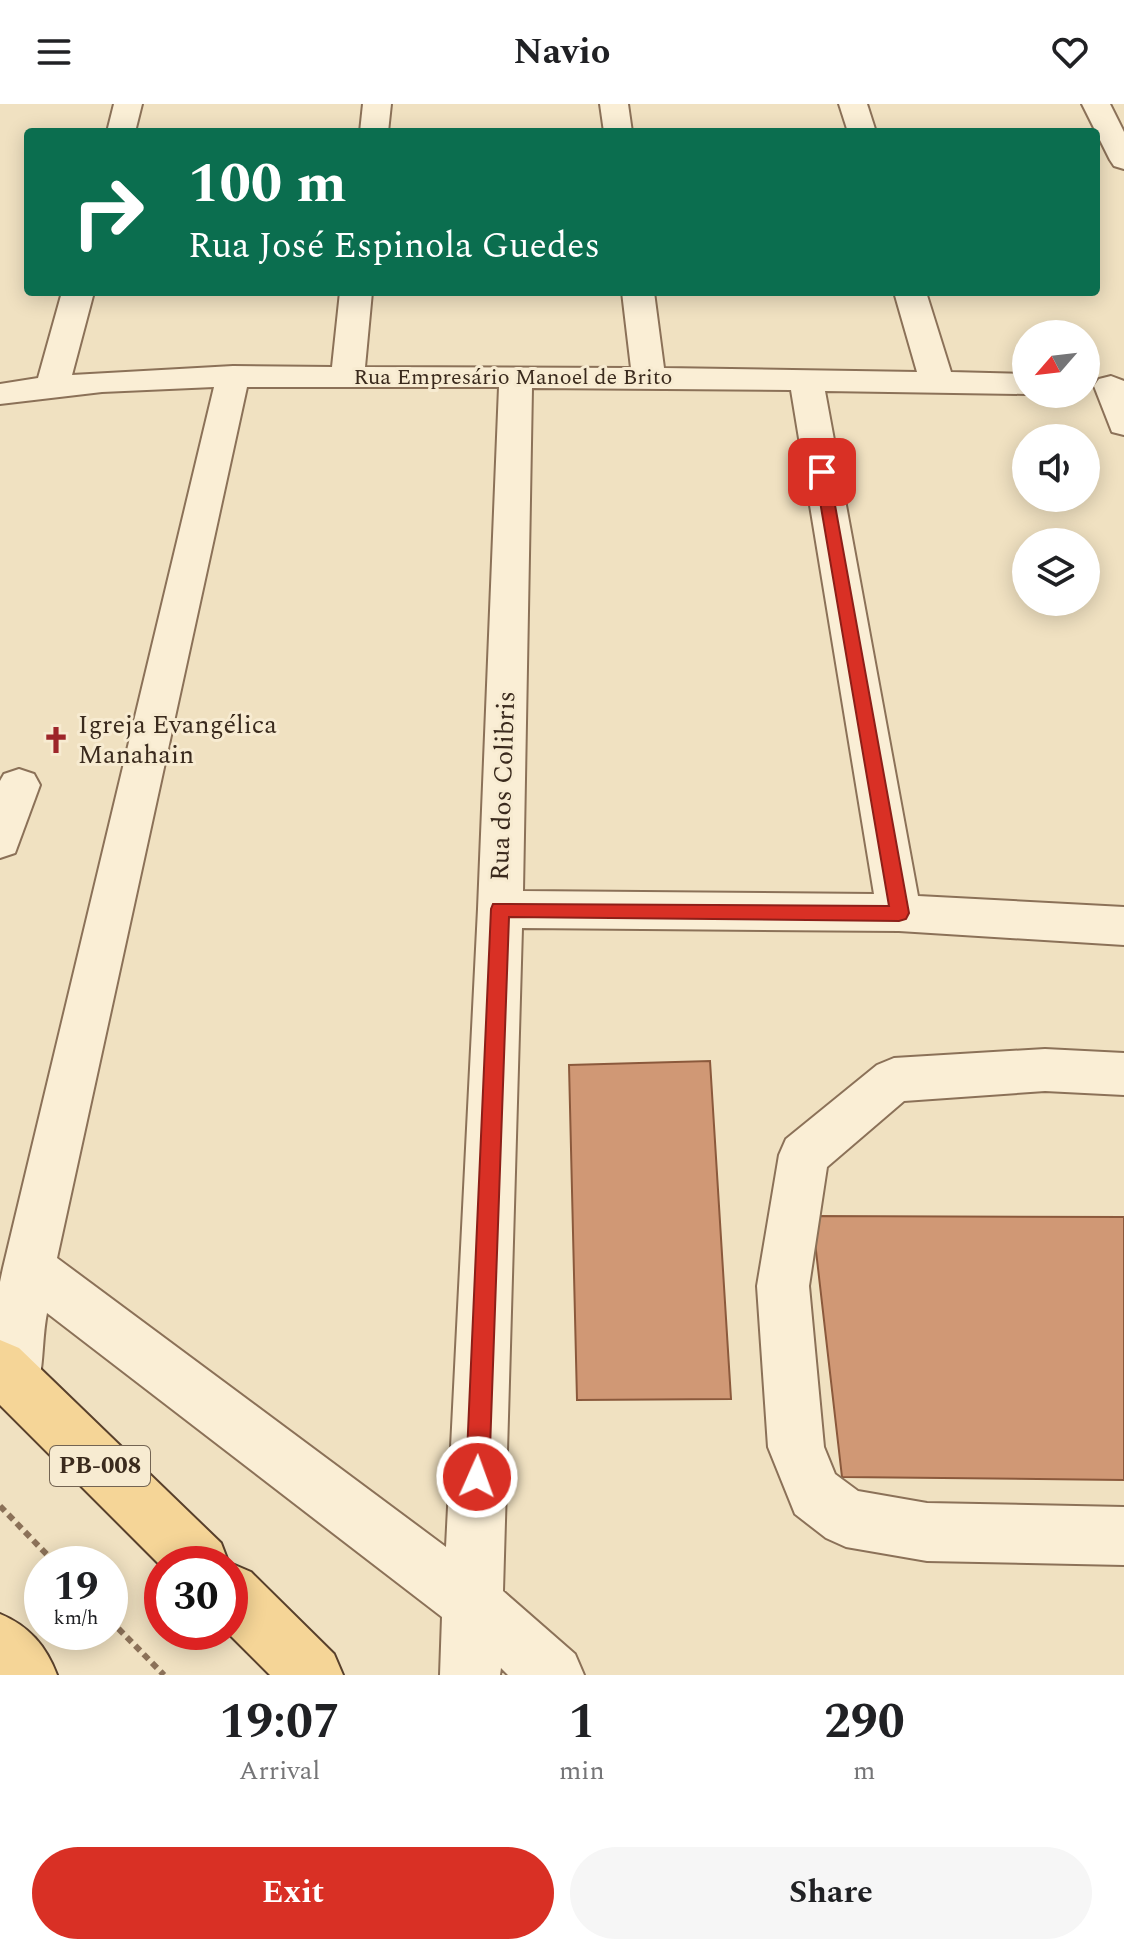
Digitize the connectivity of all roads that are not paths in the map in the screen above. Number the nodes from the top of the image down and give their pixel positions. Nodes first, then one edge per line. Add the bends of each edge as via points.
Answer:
1 (128, 104) edge
2 (377, 104) edge
3 (614, 104) edge
4 (853, 104) edge
5 (1107, 113) edge
6 (122, 128) edge
7 (374, 128) edge
8 (617, 128) edge
9 (861, 128) edge
10 (1124, 160) edge
11 (77, 296) edge
12 (356, 296) edge
13 (639, 296) edge
14 (911, 296) edge
15 (233, 376) junction
16 (347, 377) junction
17 (516, 377) junction
18 (649, 378) junction
19 (806, 378) junction
20 (937, 382) junction
21 (1012, 384) edge
22 (53, 385) junction
23 (1107, 385) edge
24 (0, 394) edge
25 (1124, 424) edge
26 (19, 785) dead end
27 (0, 841) edge
28 (500, 909) junction
29 (899, 913) junction
30 (1124, 926) edge
31 (1124, 1074) edge
32 (11, 1332) edge
33 (1124, 1536) edge
34 (185, 1546) edge
35 (472, 1603) junction
36 (248, 1611) edge
37 (0, 1644) edge
38 (27, 1675) edge
39 (313, 1675) edge
40 (470, 1675) edge
41 (554, 1675) edge

1 - 6 street
2 - 7 street
3 - 8 street
4 - 9 street
5 - 10 street
11 - 22 street
12 - 16 street
13 - 18 street
14 - 20 street
15 - 16 street, Rua Empresário Manoel de Brito
15 - 22 street, Rua Empresário Manoel de Brito
15 - 32 street
16 - 17 street, Rua Empresário Manoel de Brito
17 - 18 street, Rua Empresário Manoel de Brito
17 - 28 street, Rua dos Colibris
18 - 19 street, Rua Empresário Manoel de Brito
19 - 20 street, Rua Empresário Manoel de Brito
19 - 29 street
20 - 21 street, Rua Empresário Manoel de Brito
22 - 24 street, Rua Empresário Manoel de Brito
23 - 25 street
26 - 27 street
28 - 29 street
28 - 35 street, Rua dos Colibris
29 - 30 street
31 - 33 street via 1045,1070 894,1080 804,1155 783,1286 796,1447 815,1494 846,1518 927,1532
32 - 34 main road, PB-008
32 - 35 street
35 - 40 street, Rua dos Colibris
35 - 41 street
36 - 39 main road
37 - 38 main road

